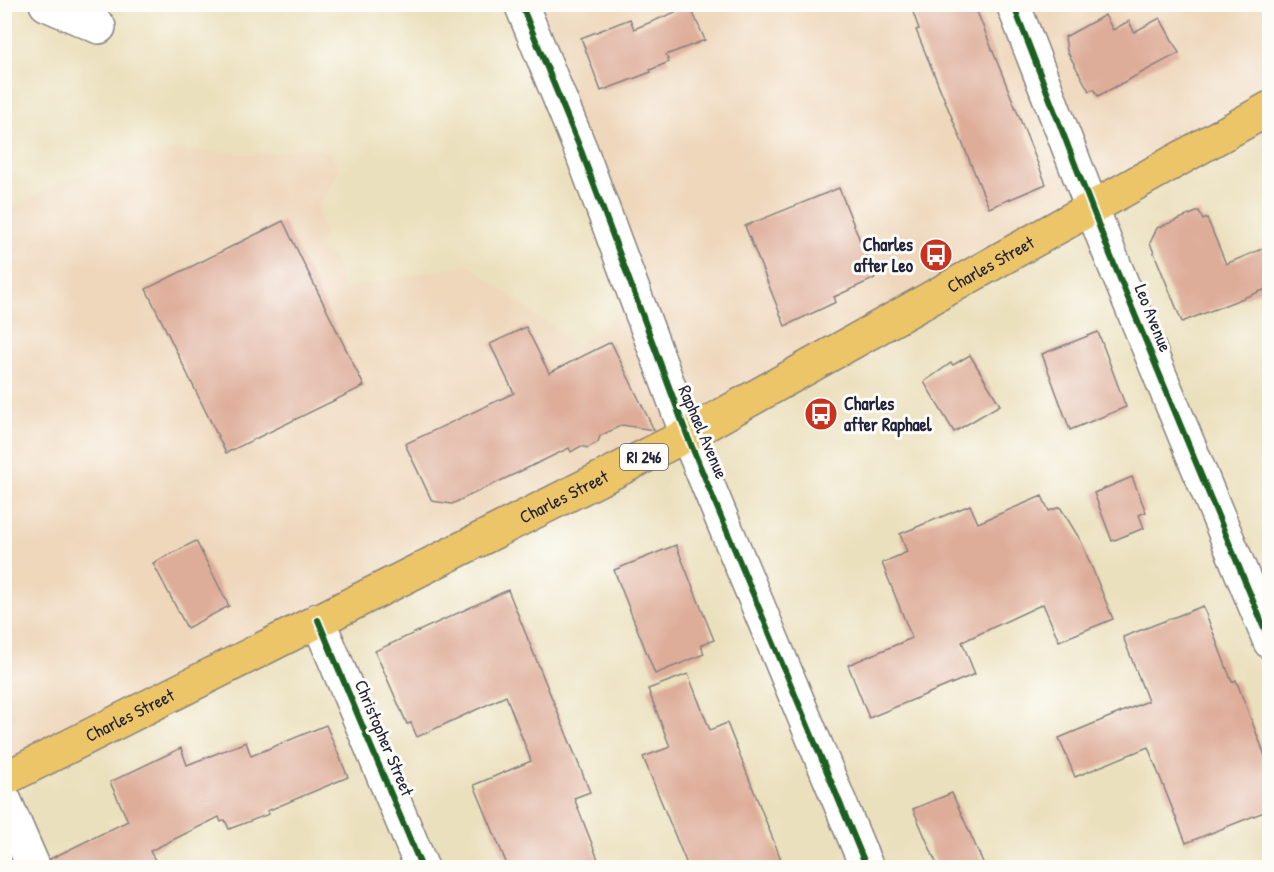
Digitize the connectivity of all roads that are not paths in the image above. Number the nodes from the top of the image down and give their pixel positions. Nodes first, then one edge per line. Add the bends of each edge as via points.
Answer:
1 (46, 4) edge
2 (521, 4) edge
3 (1013, 4) edge
4 (99, 27) dead end
5 (1269, 108) edge
6 (1093, 208) junction
7 (687, 435) junction
8 (318, 621) junction
9 (1269, 642) edge
10 (4, 779) edge
11 (4, 799) edge
12 (34, 867) edge
13 (422, 867) edge
14 (867, 867) edge

1 - 4 street
2 - 7 street, Raphael Avenue via 582,153
3 - 6 street, Leo Avenue
5 - 6 main road, Charles Street / RI 246
6 - 7 main road, Charles Street / RI 246
6 - 9 street, Leo Avenue
7 - 8 main road, Charles Street / RI 246
7 - 14 street, Raphael Avenue
8 - 10 main road, Charles Street / RI 246
8 - 13 street, Christopher Street
11 - 12 street

